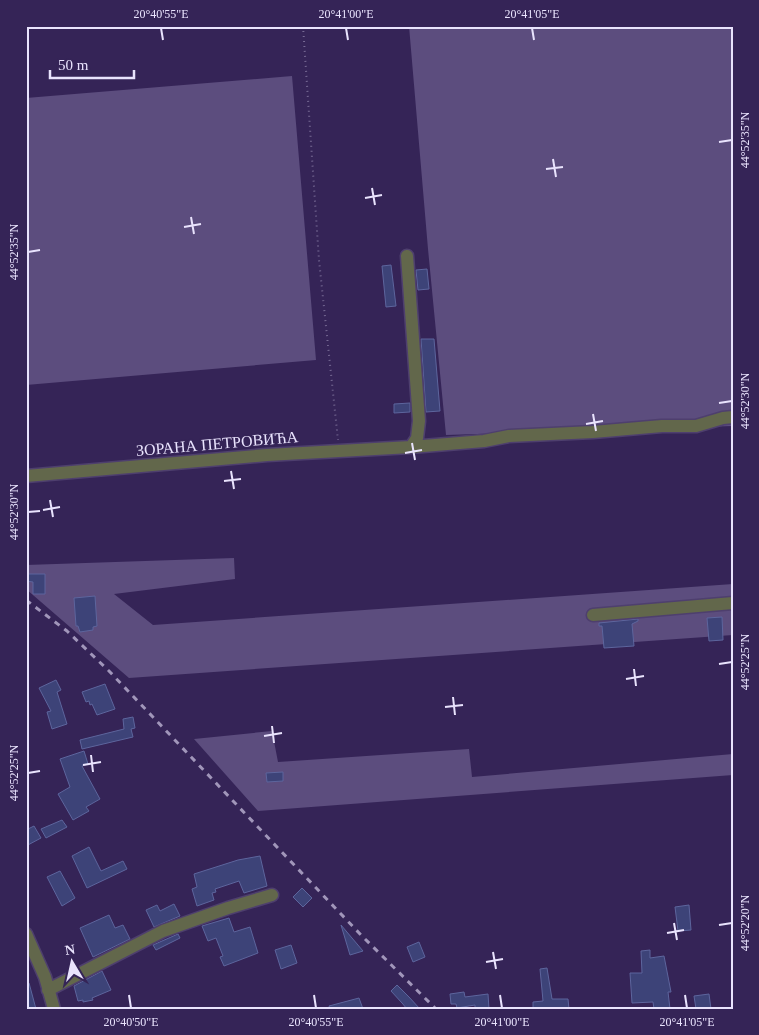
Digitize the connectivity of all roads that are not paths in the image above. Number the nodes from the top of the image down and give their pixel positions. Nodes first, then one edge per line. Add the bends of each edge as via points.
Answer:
1 (407, 256) dead end
2 (733, 417) edge
3 (411, 447) junction
4 (26, 476) edge
5 (733, 603) edge
6 (593, 615) dead end
7 (272, 895) dead end
8 (26, 934) edge
9 (48, 990) junction
10 (54, 1009) edge

1 - 3 street via 419,421 417,438
2 - 3 street, ЗОРАНА ПЕТРОВИЋА via 696,426 518,436
3 - 4 street, ЗОРАНА ПЕТРОВИЋА via 217,458
5 - 6 street
7 - 9 street via 220,910 163,932
8 - 9 street
9 - 10 street

